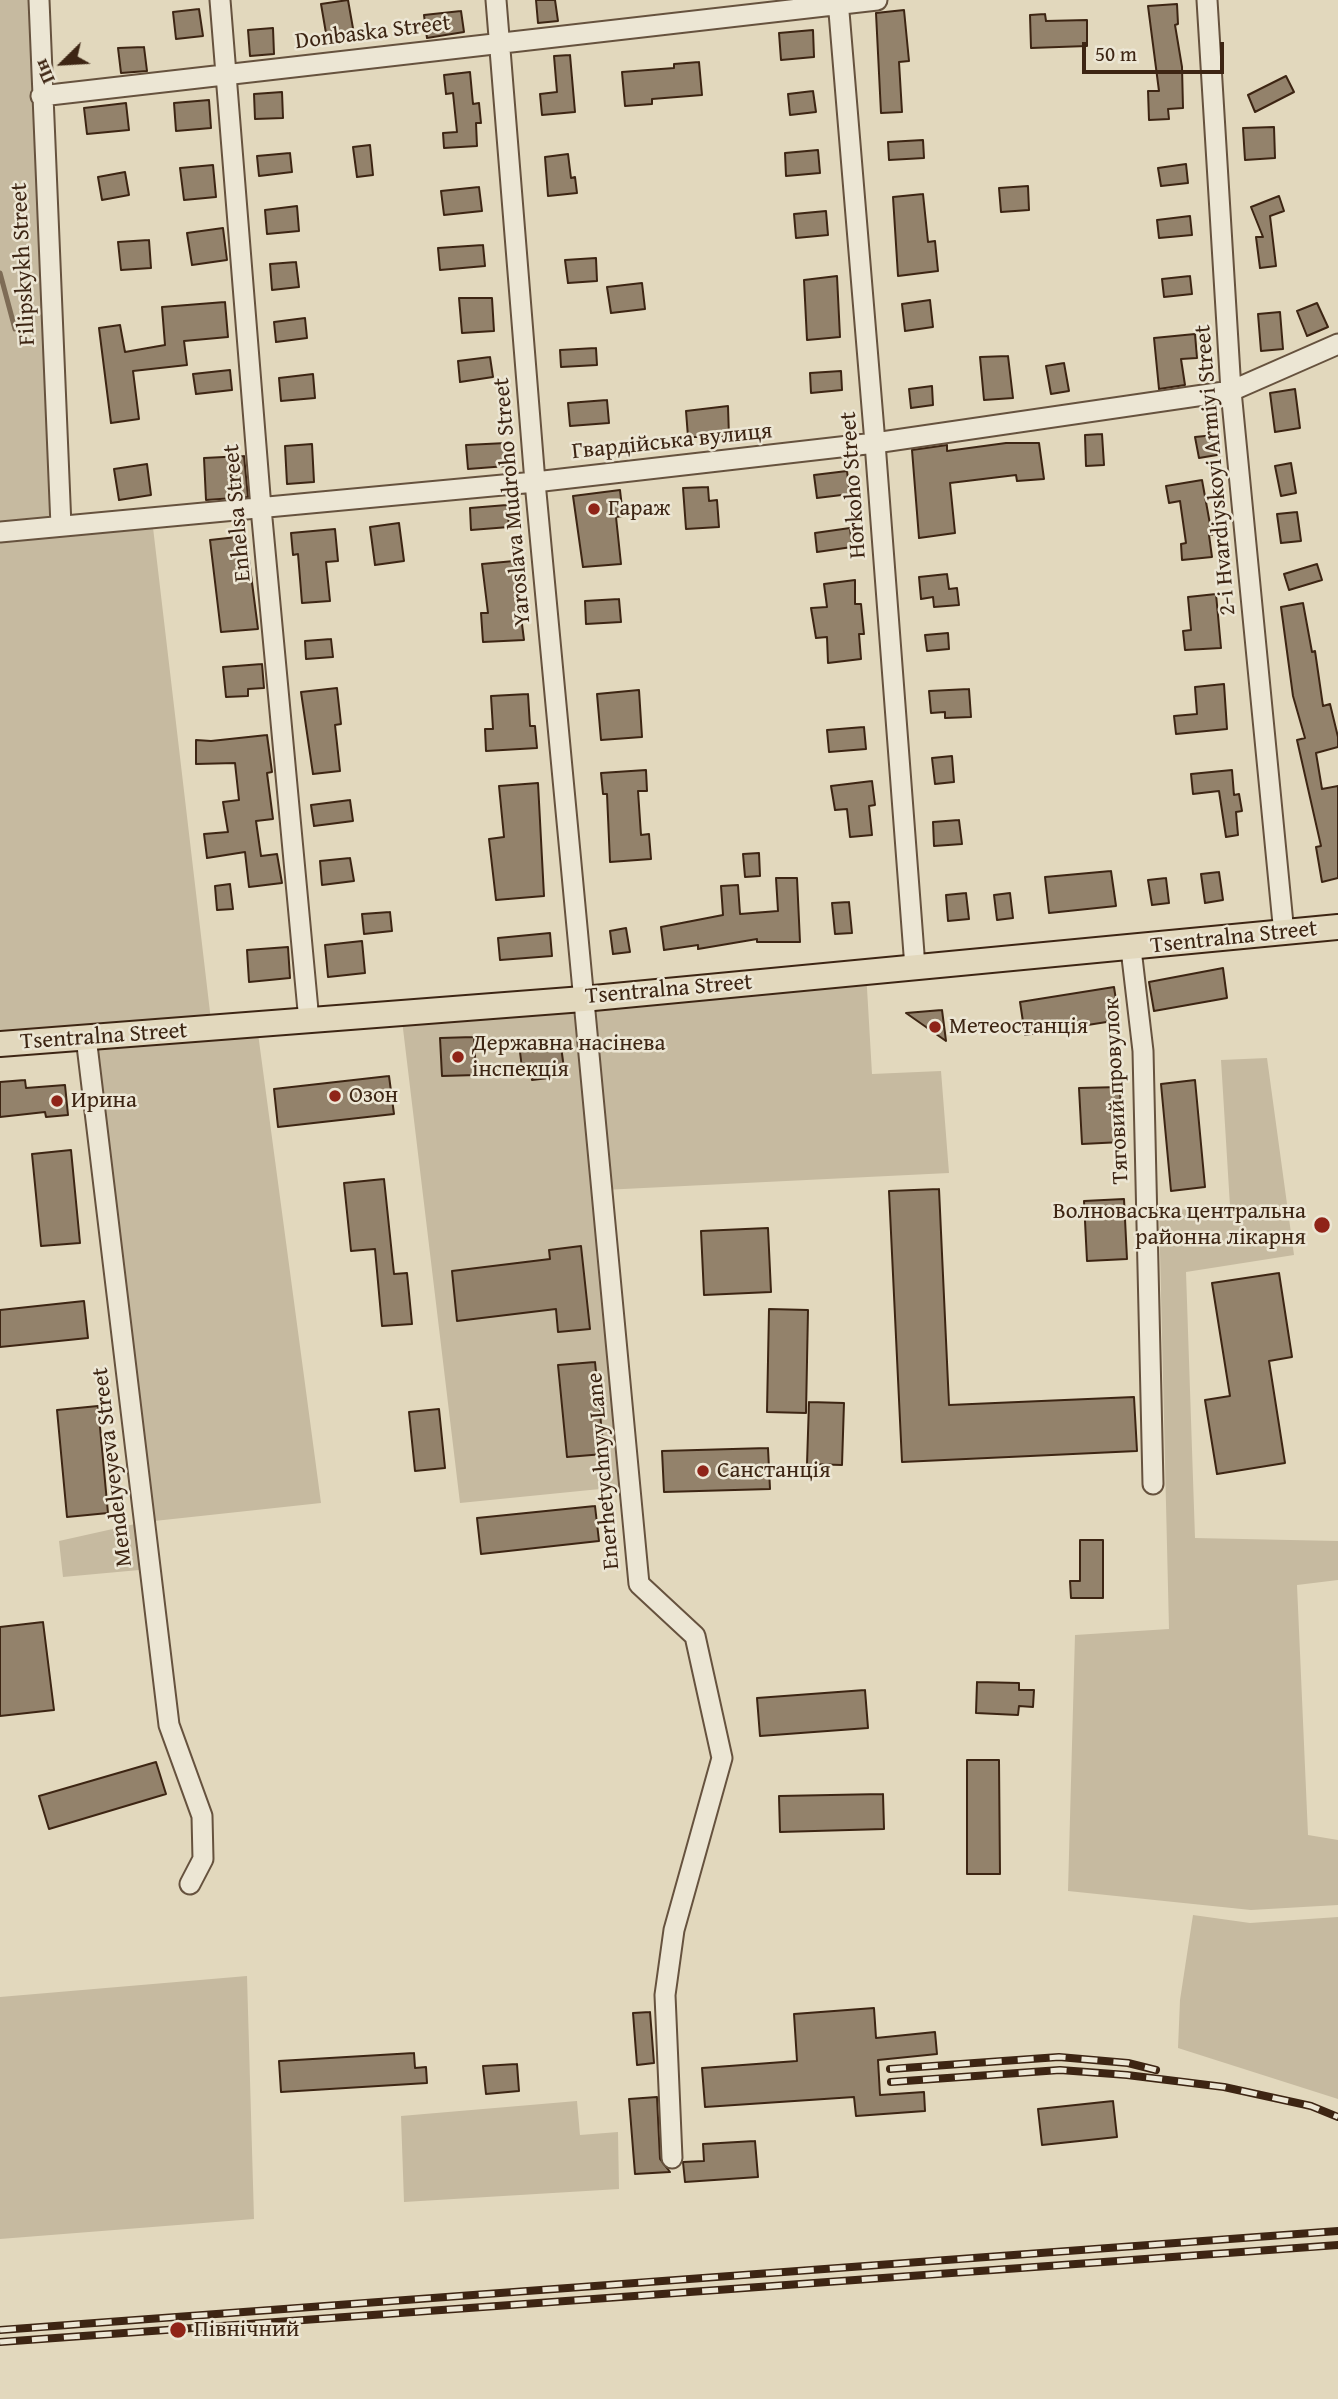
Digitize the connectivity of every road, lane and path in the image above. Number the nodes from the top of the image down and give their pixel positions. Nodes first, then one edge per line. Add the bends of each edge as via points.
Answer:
1 (39, 0) edge
2 (220, 0) edge
3 (496, 0) edge
4 (877, 0) edge
5 (1207, 0) edge
6 (838, 1) edge
7 (499, 42) junction
8 (226, 75) junction
9 (41, 96) junction
10 (1338, 344) edge
11 (1231, 391) junction
12 (876, 443) junction
13 (535, 482) junction
14 (261, 508) junction
15 (61, 526) junction
16 (0, 532) edge
17 (1338, 927) edge
18 (1284, 934) junction
19 (1131, 948) junction
20 (915, 967) junction
21 (583, 999) junction
22 (309, 1021) junction
23 (86, 1037) junction
24 (0, 1044) edge
25 (1153, 1484) dead end
26 (190, 1884) dead end
27 (672, 2158) dead end

1 - 9 street, Filipskykh Street
2 - 8 street, Enhelsa Street
3 - 7 street, Yaroslava Mudroho Street
4 - 6 street, Donbaska Street
5 - 11 street, 2-i Hvardiyskoyi Armiyi Street
6 - 7 street, Donbaska Street
6 - 12 street, Horkoho Street
7 - 8 street, Donbaska Street
7 - 13 street, Yaroslava Mudroho Street
8 - 9 street, Donbaska Street
8 - 14 street, Enhelsa Street
9 - 15 street, Filipskykh Street
10 - 11 street, Гвардійська вулиця
11 - 12 street, Гвардійська вулиця
11 - 18 street, 2-i Hvardiyskoyi Armiyi Street
12 - 13 street, Гвардійська вулиця
12 - 20 street, Horkoho Street
13 - 14 street, Гвардійська вулиця
13 - 21 street, Yaroslava Mudroho Street
14 - 15 street, Гвардійська вулиця
14 - 22 street, Enhelsa Street
15 - 16 street, Гвардійська вулиця
17 - 18 main road, Tsentralna Street
18 - 19 main road, Tsentralna Street
19 - 20 main road, Tsentralna Street
19 - 25 street, Тяговий провулок via 1143,1051
20 - 21 main road, Tsentralna Street
21 - 22 main road, Tsentralna Street
21 - 27 street, Enerhetychnyy Lane via 639,1584 695,1636 722,1758 674,1930 667,1982
22 - 23 main road, Tsentralna Street
23 - 24 main road, Tsentralna Street
23 - 26 street, Mendelyeyeva Street via 170,1725 202,1816 203,1859

